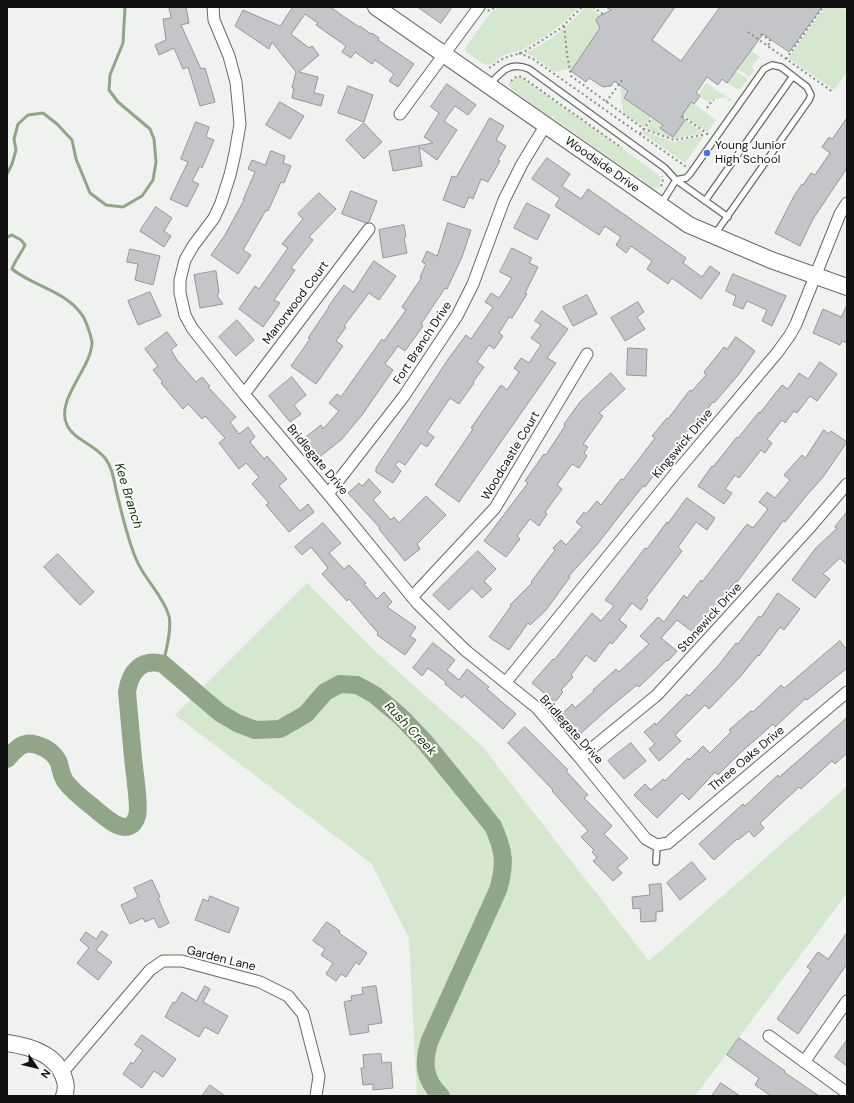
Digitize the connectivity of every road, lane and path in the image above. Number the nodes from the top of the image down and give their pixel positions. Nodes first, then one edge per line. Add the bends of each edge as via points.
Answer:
1 (213, 7) edge
2 (376, 7) edge
3 (498, 7) edge
4 (582, 7) edge
5 (593, 7) edge
6 (823, 7) edge
7 (483, 9) edge
8 (604, 15) dead end
9 (564, 26) junction
10 (748, 32) dead end
11 (758, 38) junction
12 (768, 45) junction
13 (519, 54) junction
14 (444, 55) junction
15 (786, 58) junction
16 (489, 68) dead end
17 (793, 76) junction
18 (623, 79) dead end
19 (511, 81) dead end
20 (488, 86) junction
21 (833, 92) dead end
22 (714, 100) dead end
23 (606, 102) junction
24 (707, 108) dead end
25 (400, 114) dead end
26 (682, 116) dead end
27 (652, 118) dead end
28 (635, 122) junction
29 (545, 126) junction
30 (631, 128) junction
31 (644, 129) junction
32 (640, 134) junction
33 (622, 148) dead end
34 (685, 166) dead end
35 (660, 174) dead end
36 (676, 180) junction
37 (661, 186) dead end
38 (705, 201) junction
39 (847, 203) edge
40 (660, 206) junction
41 (728, 217) junction
42 (369, 229) dead end
43 (713, 236) junction
44 (816, 276) junction
45 (847, 287) edge
46 (587, 354) dead end
47 (244, 394) junction
48 (847, 484) edge
49 (328, 494) junction
50 (412, 597) junction
51 (506, 682) junction
52 (847, 692) edge
53 (580, 758) junction
54 (660, 845) junction
55 (656, 862) dead end
56 (847, 1001) edge
57 (769, 1036) dead end
58 (7, 1042) edge
59 (804, 1062) junction
60 (62, 1073) junction
61 (847, 1093) edge
62 (64, 1096) edge
63 (316, 1096) edge

1 - 47 street, Bridlegate Drive via 214,20 229,56 236,82 240,124 236,153 221,203 214,218 185,260 180,280 180,294 185,315 192,328
2 - 14 street, Woodside Drive
3 - 7 path
4 - 9 path
5 - 8 path
6 - 15 path
7 - 14 street
9 - 13 path
9 - 23 path via 571,76
10 - 11 path
11 - 12 path
11 - 12 path via 762,34 771,41
12 - 15 path
13 - 16 path via 504,58
13 - 30 path via 533,59
14 - 20 street, Woodside Drive
14 - 25 street
15 - 21 path
17 - 36 lane via 777,65 770,65 764,69 690,174 686,178
17 - 38 lane
17 - 41 lane via 809,89 808,102
18 - 23 path
19 - 33 path via 517,76 522,77
20 - 29 street, Woodside Drive
20 - 36 lane via 512,66 529,69 665,168
22 - 24 path
23 - 28 path
26 - 31 path via 708,134 674,140
27 - 31 path
28 - 30 path
28 - 31 path
29 - 40 street, Woodside Drive
29 - 49 street, Fort Branch Drive via 504,200 473,284 457,316 404,396
30 - 32 path
31 - 32 path
32 - 34 path
35 - 37 path via 663,180
36 - 38 lane
36 - 40 lane
38 - 41 lane
39 - 44 street, Kingswick Drive via 840,214
40 - 43 street, Woodside Drive via 689,225
41 - 43 lane
42 - 47 street, Manorwood Court
43 - 44 street, Woodside Drive
44 - 45 street, Woodside Drive
44 - 51 street, Kingswick Drive via 796,324 778,353 674,475
46 - 50 street, Woodcastle Court via 495,508
47 - 49 street, Bridlegate Drive
48 - 53 street, Stonewick Drive via 657,696
49 - 50 street, Bridlegate Drive
50 - 51 street, Bridlegate Drive via 465,650
51 - 53 street, Bridlegate Drive via 537,708
52 - 54 street, Three Oaks Drive via 668,844
53 - 54 street, Bridlegate Drive via 646,839
54 - 55 lane
56 - 59 street
57 - 59 street
58 - 60 street via 51,1058
59 - 61 street
60 - 62 street via 66,1082
60 - 63 street, Garden Lane via 150,970 163,961 182,962 260,982 288,996 303,1014 319,1076

